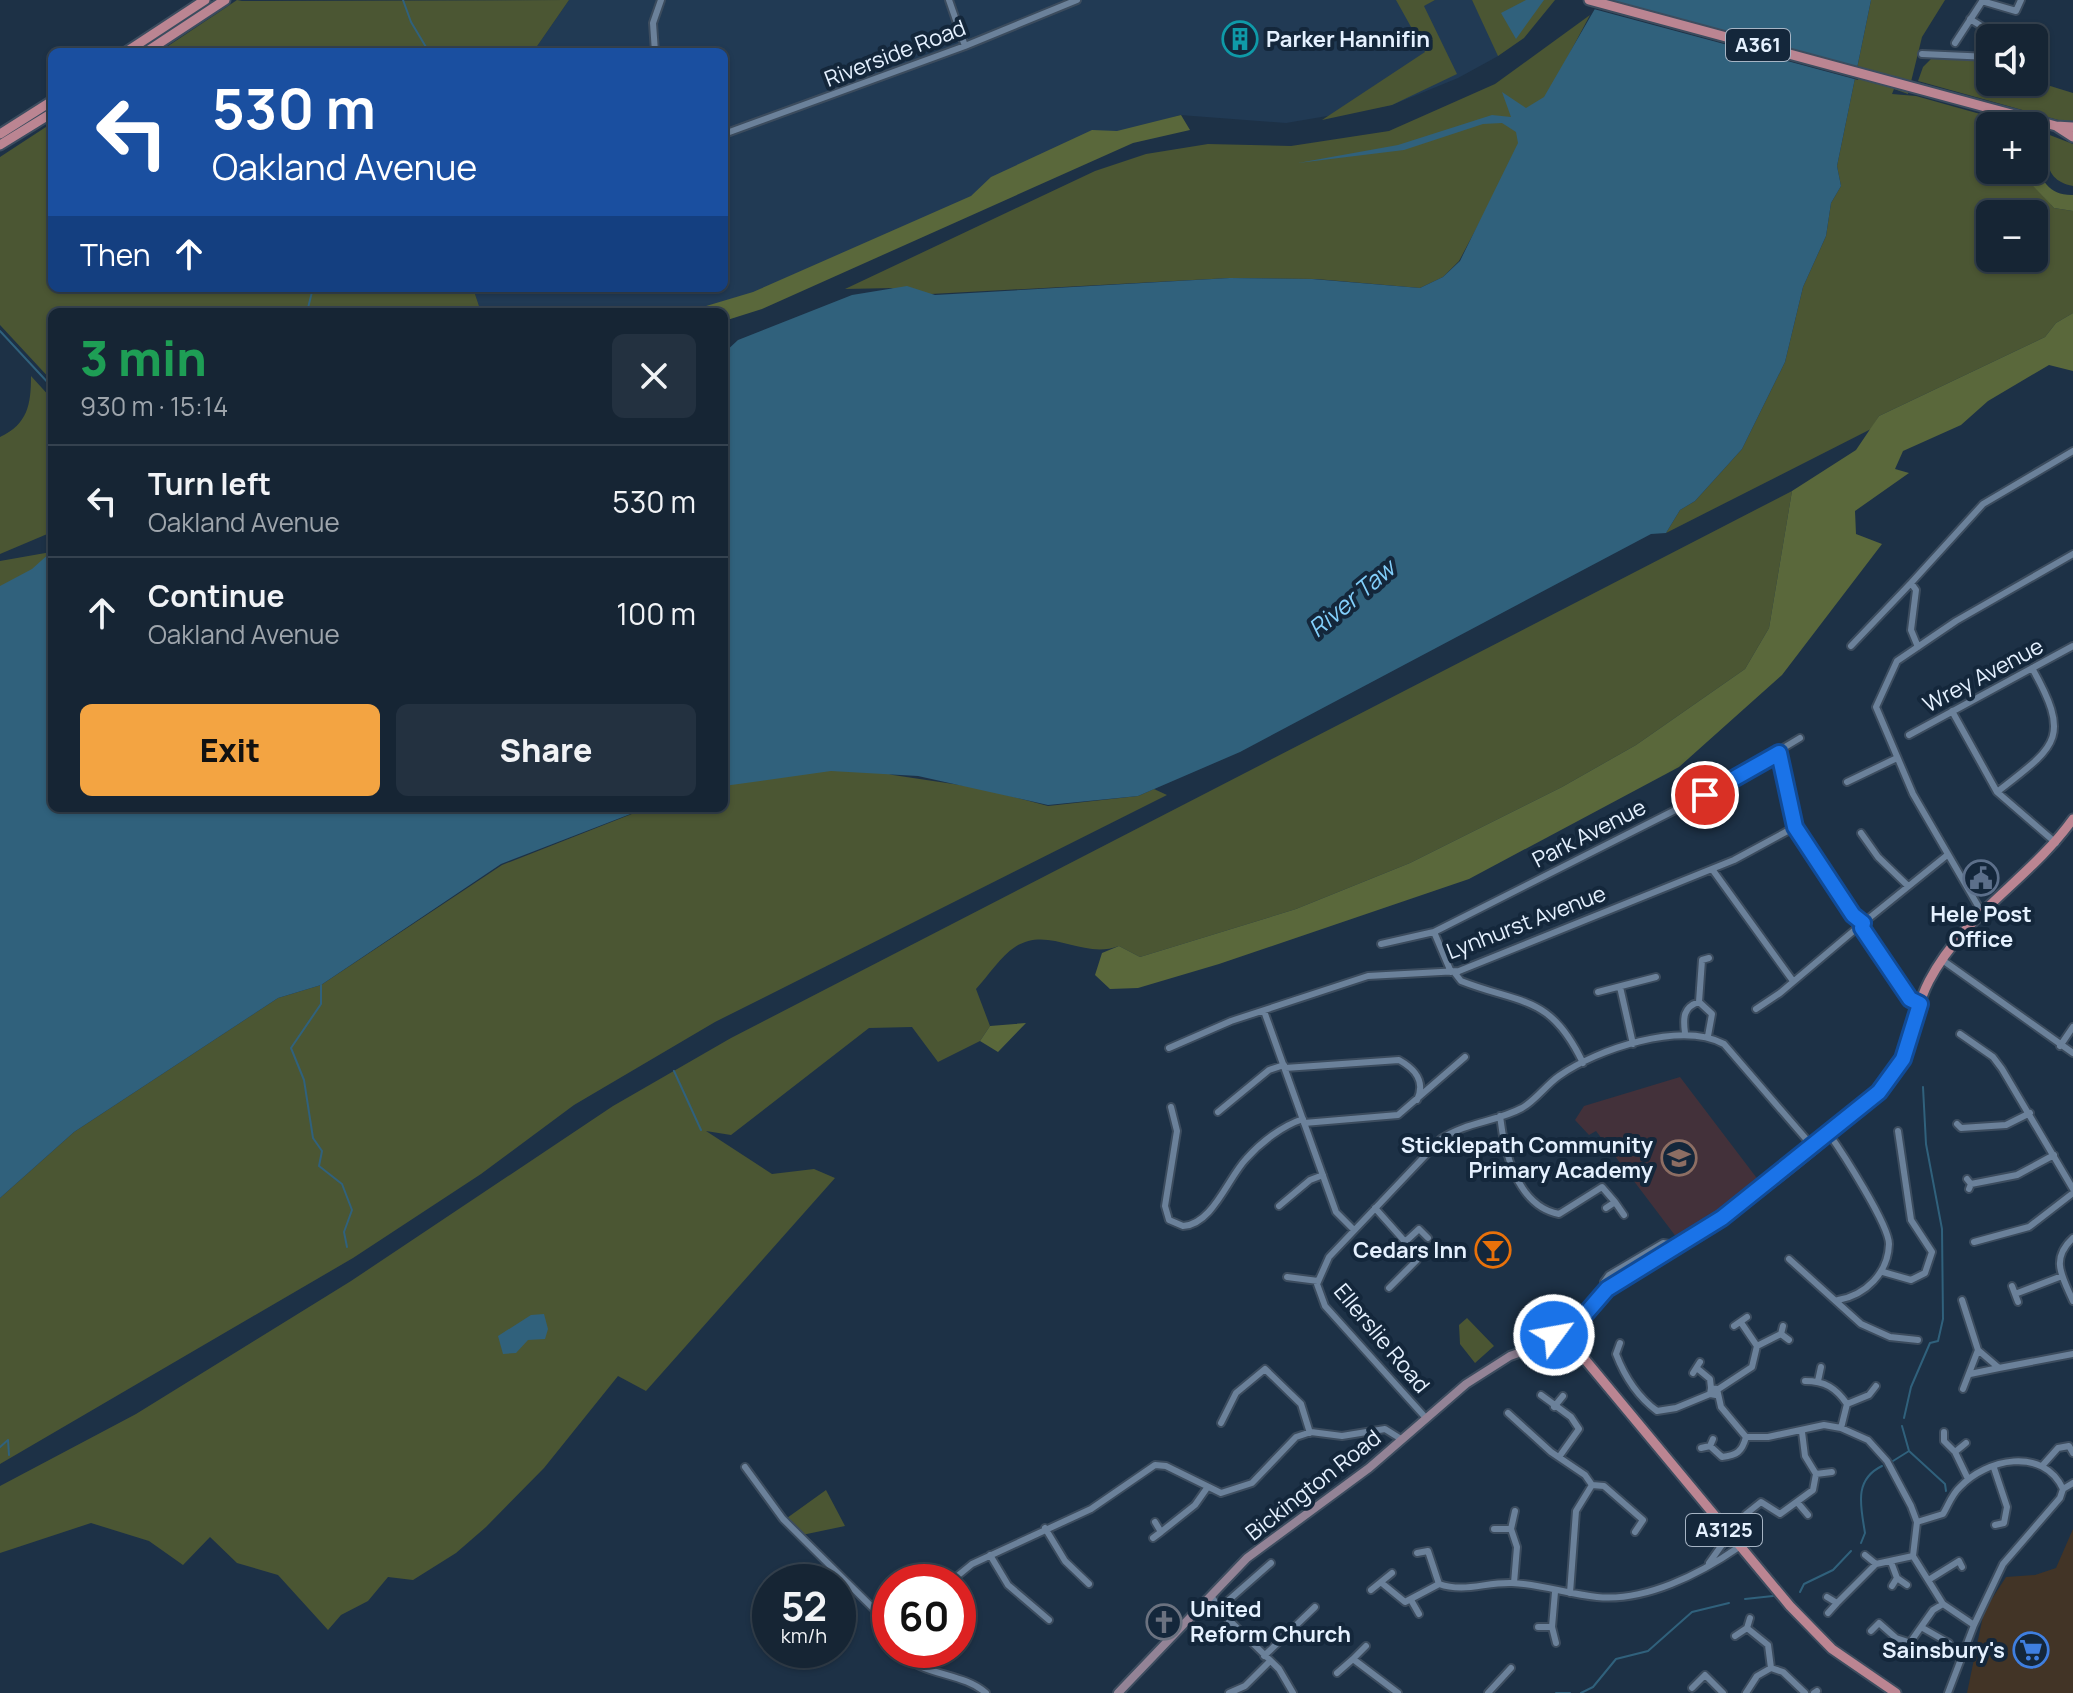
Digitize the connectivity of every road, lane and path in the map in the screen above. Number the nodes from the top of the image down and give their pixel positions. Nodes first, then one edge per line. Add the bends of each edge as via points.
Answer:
1 (205, 0) edge
2 (225, 0) edge
3 (661, 0) edge
4 (949, 0) edge
5 (1077, 0) edge
6 (1589, 0) edge
7 (1983, 0) edge
8 (2021, 0) edge
9 (1970, 19) junction
10 (1978, 24) edge
11 (1955, 43) dead end
12 (965, 46) junction
13 (132, 48) edge
14 (152, 48) edge
15 (655, 48) edge
16 (1922, 54) dead end
17 (1976, 59) edge
18 (48, 104) edge
19 (48, 115) edge
20 (2056, 126) junction
21 (2073, 127) edge
22 (728, 133) edge
23 (0, 134) edge
24 (2073, 137) edge
25 (0, 145) edge
26 (2073, 451) edge
27 (2073, 554) edge
28 (1911, 583) junction
29 (1851, 646) dead end
30 (2073, 646) edge
31 (1918, 647) junction
32 (2032, 668) junction
33 (1952, 711) junction
34 (1909, 735) dead end
35 (1800, 738) dead end
36 (1779, 753) junction
37 (1897, 758) junction
38 (1847, 782) dead end
39 (1997, 792) junction
40 (2073, 819) edge
41 (1795, 827) junction
42 (1861, 833) dead end
43 (2056, 843) junction
44 (1946, 852) junction
45 (1712, 869) junction
46 (1907, 885) junction
47 (1981, 911) junction
48 (1860, 925) junction
49 (1434, 932) junction
50 (1381, 944) dead end
51 (1709, 958) dead end
52 (1941, 959) junction
53 (1469, 967) junction
54 (1452, 972) junction
55 (1656, 977) dead end
56 (1793, 981) junction
57 (1475, 985) junction
58 (1620, 987) junction
59 (1598, 992) dead end
60 (1699, 1002) junction
61 (1920, 1004) junction
62 (1756, 1009) dead end
63 (1264, 1011) junction
64 (2073, 1027) edge
65 (1685, 1033) junction
66 (1708, 1036) junction
67 (1963, 1039) dead end
68 (1633, 1044) junction
69 (2060, 1046) junction
70 (1169, 1048) dead end
71 (2073, 1053) edge
72 (1465, 1057) dead end
73 (1583, 1063) junction
74 (1284, 1067) junction
75 (1415, 1103) junction
76 (1171, 1107) dead end
77 (1218, 1112) dead end
78 (2030, 1113) junction
79 (1500, 1116) junction
80 (1304, 1121) junction
81 (1958, 1129) dead end
82 (1829, 1134) junction
83 (1909, 1137) dead end
84 (1813, 1147) junction
85 (2054, 1155) junction
86 (1323, 1175) junction
87 (1969, 1184) dead end
88 (2073, 1191) edge
89 (1615, 1202) junction
90 (1279, 1206) dead end
91 (1375, 1208) junction
92 (1606, 1208) dead end
93 (1624, 1215) dead end
94 (1412, 1222) dead end
95 (1419, 1229) junction
96 (1354, 1230) junction
97 (1428, 1238) dead end
98 (2073, 1238) edge
99 (1405, 1242) junction
100 (1974, 1242) dead end
101 (1789, 1259) dead end
102 (1883, 1272) junction
103 (2062, 1276) junction
104 (1287, 1277) dead end
105 (1318, 1281) junction
106 (1389, 1288) dead end
107 (1838, 1300) junction
108 (1962, 1300) dead end
109 (2073, 1301) edge
110 (2018, 1302) dead end
111 (1575, 1326) junction
112 (1734, 1326) dead end
113 (1909, 1328) dead end
114 (1908, 1339) junction
115 (1555, 1340) junction
116 (1789, 1340) dead end
117 (1918, 1340) dead end
118 (1620, 1343) dead end
119 (1573, 1345) junction
120 (1757, 1346) junction
121 (1978, 1350) junction
122 (1606, 1354) dead end
123 (1616, 1354) junction
124 (2073, 1354) edge
125 (1821, 1367) dead end
126 (1697, 1368) dead end
127 (1999, 1368) junction
128 (1970, 1374) junction
129 (1805, 1381) dead end
130 (1818, 1381) junction
131 (1876, 1386) dead end
132 (1963, 1389) dead end
133 (1713, 1392) junction
134 (1541, 1395) dead end
135 (1869, 1395) junction
136 (1563, 1396) dead end
137 (1876, 1403) dead end
138 (1847, 1404) junction
139 (1554, 1407) junction
140 (1508, 1413) dead end
141 (1526, 1413) dead end
142 (1425, 1417) junction
143 (1519, 1421) junction
144 (1221, 1423) dead end
145 (1841, 1428) junction
146 (1802, 1432) junction
147 (1944, 1432) dead end
148 (1310, 1433) junction
149 (2073, 1436) edge
150 (1746, 1437) junction
151 (1401, 1439) junction
152 (1966, 1443) dead end
153 (1701, 1448) dead end
154 (2071, 1450) edge
155 (1955, 1452) junction
156 (1559, 1457) junction
157 (2042, 1466) junction
158 (745, 1467) dead end
159 (1994, 1468) junction
160 (1832, 1472) dead end
161 (1816, 1474) junction
162 (1968, 1479) junction
163 (2073, 1483) edge
164 (1592, 1485) junction
165 (1207, 1488) junction
166 (2063, 1489) junction
167 (1797, 1502) junction
168 (1515, 1511) dead end
169 (1652, 1513) dead end
170 (1746, 1514) dead end
171 (1780, 1514) junction
172 (1808, 1515) dead end
173 (1643, 1520) junction
174 (1155, 1522) dead end
175 (1917, 1522) junction
176 (2004, 1523) junction
177 (1778, 1524) dead end
178 (1995, 1525) dead end
179 (2013, 1527) dead end
180 (1045, 1528) junction
181 (1494, 1529) dead end
182 (1511, 1529) junction
183 (1161, 1532) junction
184 (1635, 1532) dead end
185 (1729, 1535) junction
186 (1153, 1538) dead end
187 (1435, 1545) dead end
188 (1739, 1547) junction
189 (1428, 1551) junction
190 (1417, 1553) dead end
191 (990, 1555) junction
192 (1865, 1555) dead end
193 (1913, 1556) junction
194 (1959, 1560) dead end
195 (1891, 1562) junction
196 (1271, 1563) dead end
197 (976, 1564) edge
198 (1876, 1564) junction
199 (1707, 1566) junction
200 (1392, 1573) dead end
201 (1897, 1578) junction
202 (1930, 1579) junction
203 (1514, 1583) junction
204 (1089, 1584) dead end
205 (1383, 1584) junction
206 (1439, 1584) junction
207 (1907, 1585) dead end
208 (1892, 1586) dead end
209 (1371, 1590) dead end
210 (1555, 1592) junction
211 (1570, 1593) junction
212 (1211, 1596) junction
213 (1827, 1597) dead end
214 (1411, 1600) junction
215 (1837, 1603) junction
216 (1943, 1604) junction
217 (1222, 1606) junction
218 (872, 1607) edge
219 (1315, 1607) dead end
220 (1828, 1613) dead end
221 (1419, 1614) dead end
222 (1886, 1614) dead end
223 (1750, 1618) dead end
224 (1049, 1620) dead end
225 (1879, 1623) junction
226 (1974, 1625) junction
227 (1538, 1627) dead end
228 (1552, 1627) junction
229 (1921, 1627) junction
230 (1747, 1628) junction
231 (1871, 1631) dead end
232 (1735, 1636) dead end
233 (1940, 1639) junction
234 (1908, 1642) junction
235 (1556, 1643) dead end
236 (1949, 1643) dead end
237 (1366, 1646) dead end
238 (1935, 1649) dead end
239 (1902, 1654) dead end
240 (1267, 1658) junction
241 (1353, 1659) junction
242 (1712, 1667) dead end
243 (922, 1668) edge
244 (1511, 1668) dead end
245 (1771, 1668) junction
246 (1337, 1673) dead end
247 (1705, 1675) junction
248 (1955, 1677) junction
249 (1692, 1688) dead end
250 (986, 1693) edge
251 (1118, 1693) edge
252 (1229, 1693) edge
253 (1293, 1693) edge
254 (1398, 1693) edge
255 (1488, 1693) edge
256 (1723, 1693) edge
257 (1746, 1693) edge
258 (1805, 1693) edge
259 (1896, 1693) edge
260 (1948, 1693) edge
261 (1957, 1693) edge

1 - 13 main road
2 - 14 main road
3 - 15 street via 653,23
4 - 12 street
5 - 12 street, Riverside Road
6 - 20 main road, A361
7 - 8 street via 2016,11
7 - 9 street
9 - 10 street
9 - 11 street
12 - 22 street, Riverside Road
16 - 17 street
18 - 23 main road
19 - 25 main road
20 - 21 main road, A361
20 - 24 main road, A361
26 - 28 street via 1983,504
27 - 31 street
28 - 29 street
28 - 31 street via 1916,590 1911,630
30 - 32 street, Wrey Avenue
31 - 37 street via 1897,661 1876,714
32 - 33 street, Wrey Avenue
32 - 39 street via 2053,706 2053,738 2037,761
33 - 34 street, Wrey Avenue
33 - 39 street
35 - 36 street, Park Avenue
36 - 41 street
36 - 49 street, Park Avenue
37 - 38 street
37 - 44 street
39 - 43 street
40 - 43 main road
41 - 45 street, Lynhurst Avenue
41 - 48 street
42 - 46 street
43 - 47 main road
44 - 46 street
44 - 47 street
45 - 53 street, Lynhurst Avenue
45 - 56 street
46 - 48 street
47 - 52 main road
48 - 56 street
48 - 61 street via 1910,999
49 - 50 street, Park Avenue
49 - 54 street
51 - 60 street via 1702,960
52 - 61 main road
52 - 69 street
53 - 54 street, Lynhurst Avenue
53 - 57 street
54 - 57 street
54 - 63 street, Lynhurst Avenue via 1368,976
55 - 58 street
56 - 62 street
57 - 73 street via 1529,1001 1551,1015
58 - 59 street
58 - 68 street
60 - 65 street via 1684,1014
60 - 66 street via 1712,1014
61 - 82 main road via 1903,1059 1887,1083
63 - 70 street, Lynhurst Avenue
63 - 74 street
64 - 69 street
65 - 66 street
65 - 68 street, Ellerslie Road
66 - 84 street via 1735,1055
67 - 78 street via 1993,1057
68 - 73 street, Ellerslie Road
69 - 71 street
72 - 75 street
73 - 79 street, Ellerslie Road via 1522,1108
74 - 75 street via 1399,1060 1419,1079
74 - 77 street via 1269,1070
74 - 80 street
75 - 80 street via 1398,1115
76 - 80 street via 1177,1137 1165,1206 1173,1223 1190,1226 1247,1158 1286,1125
78 - 81 street via 2006,1125
78 - 85 street
79 - 89 street via 1511,1171 1542,1208 1559,1214 1599,1187
79 - 91 street, Ellerslie Road via 1452,1131
80 - 86 street
82 - 84 main road
82 - 102 street via 1860,1180 1889,1242
83 - 102 street via 1898,1135 1909,1211 1930,1246 1931,1258 1925,1273 1911,1280
84 - 111 main road via 1722,1218 1607,1289
85 - 87 street via 2017,1175
85 - 88 street
86 - 90 street
86 - 96 street via 1336,1212
88 - 100 street via 2029,1227
89 - 92 street
89 - 93 street
91 - 96 street, Ellerslie Road
91 - 99 street
94 - 95 street
95 - 97 street
95 - 99 street
96 - 105 street, Ellerslie Road via 1329,1257
98 - 103 street via 2058,1258
99 - 106 street, Ellerslie Road via 1417,1260
101 - 107 street
102 - 107 street via 1858,1295
103 - 109 street
103 - 110 street via 2014,1290
104 - 105 street, Ellerslie Road
105 - 142 street, Ellerslie Road via 1325,1306
107 - 114 street via 1861,1324
108 - 121 street
111 - 115 main road via 1558,1325
111 - 119 main road via 1579,1336
112 - 120 street via 1745,1320
113 - 114 street
114 - 117 street
115 - 119 main road via 1564,1347
115 - 142 main road, Bickington Road via 1510,1356
116 - 120 street via 1782,1330
118 - 123 street
119 - 185 main road, A3125
120 - 133 street via 1752,1367
121 - 127 street
121 - 128 street
122 - 123 street
123 - 133 street via 1622,1371 1657,1411
124 - 127 street
125 - 130 street
126 - 133 street via 1710,1379
127 - 128 street
128 - 132 street
129 - 130 street
130 - 138 street via 1839,1392
131 - 135 street
133 - 150 street
134 - 139 street
135 - 137 street
135 - 138 street
136 - 139 street
138 - 145 street
139 - 156 street via 1579,1429
140 - 143 street
141 - 143 street
142 - 151 main road, Bickington Road
143 - 156 street
144 - 148 street via 1236,1393 1265,1369 1301,1404
145 - 146 street via 1824,1425
145 - 175 street via 1879,1451
146 - 150 street
146 - 161 street via 1805,1456
147 - 155 street via 1944,1441
148 - 151 street via 1342,1436 1385,1429
148 - 165 street via 1296,1437 1252,1483 1221,1493
149 - 154 street
150 - 153 street via 1735,1455 1722,1457 1711,1443
151 - 212 main road, Bickington Road via 1247,1558
152 - 155 street
154 - 157 street via 2053,1450
155 - 162 street
156 - 164 street
157 - 159 street via 2024,1458
157 - 166 street
158 - 218 street via 783,1519
159 - 162 street
159 - 176 street via 2007,1507
160 - 161 street
161 - 167 street via 1813,1490
162 - 175 street via 1943,1514
163 - 166 street
164 - 173 street via 1604,1486
164 - 211 street via 1576,1511
165 - 180 street via 1155,1465 1091,1509
165 - 183 street
166 - 226 street via 2007,1557
167 - 171 street
167 - 172 street
168 - 182 street
169 - 173 street
170 - 171 street via 1761,1502
171 - 177 street
173 - 184 street
174 - 183 street
175 - 193 street
176 - 178 street
176 - 179 street
180 - 191 street
180 - 204 street via 1065,1561
181 - 182 street
182 - 203 street via 1517,1547
183 - 186 street
185 - 188 main road, A3125
185 - 199 street
187 - 189 street
188 - 199 street
188 - 259 main road, A3125 via 1832,1649
189 - 190 street
189 - 206 street
191 - 197 street
191 - 224 street via 1008,1585
192 - 198 street
193 - 195 street
193 - 202 street
194 - 202 street
195 - 198 street
195 - 201 street
196 - 217 street
198 - 215 street
199 - 211 street via 1645,1592 1601,1597
200 - 205 street
201 - 207 street
201 - 208 street
202 - 216 street
203 - 206 street via 1457,1590
203 - 210 street
205 - 209 street
205 - 214 street via 1399,1600
206 - 214 street
210 - 211 street
210 - 228 street
212 - 217 street
212 - 251 main road, Bickington Road
213 - 215 street
214 - 221 street
215 - 220 street
216 - 226 street
216 - 229 street
217 - 240 street
219 - 240 street
222 - 225 street
223 - 230 street
225 - 231 street
225 - 234 street
226 - 248 street
227 - 228 street
228 - 235 street
229 - 233 street
229 - 234 street
230 - 232 street
230 - 245 street via 1768,1645
233 - 236 street
233 - 238 street
234 - 239 street
237 - 241 street
240 - 252 street via 1245,1686
240 - 253 street
241 - 246 street
241 - 254 street
242 - 247 street
243 - 250 street via 968,1681
244 - 255 street
245 - 257 street via 1757,1676
245 - 258 street
247 - 249 street
247 - 256 street
248 - 260 street
248 - 261 street

